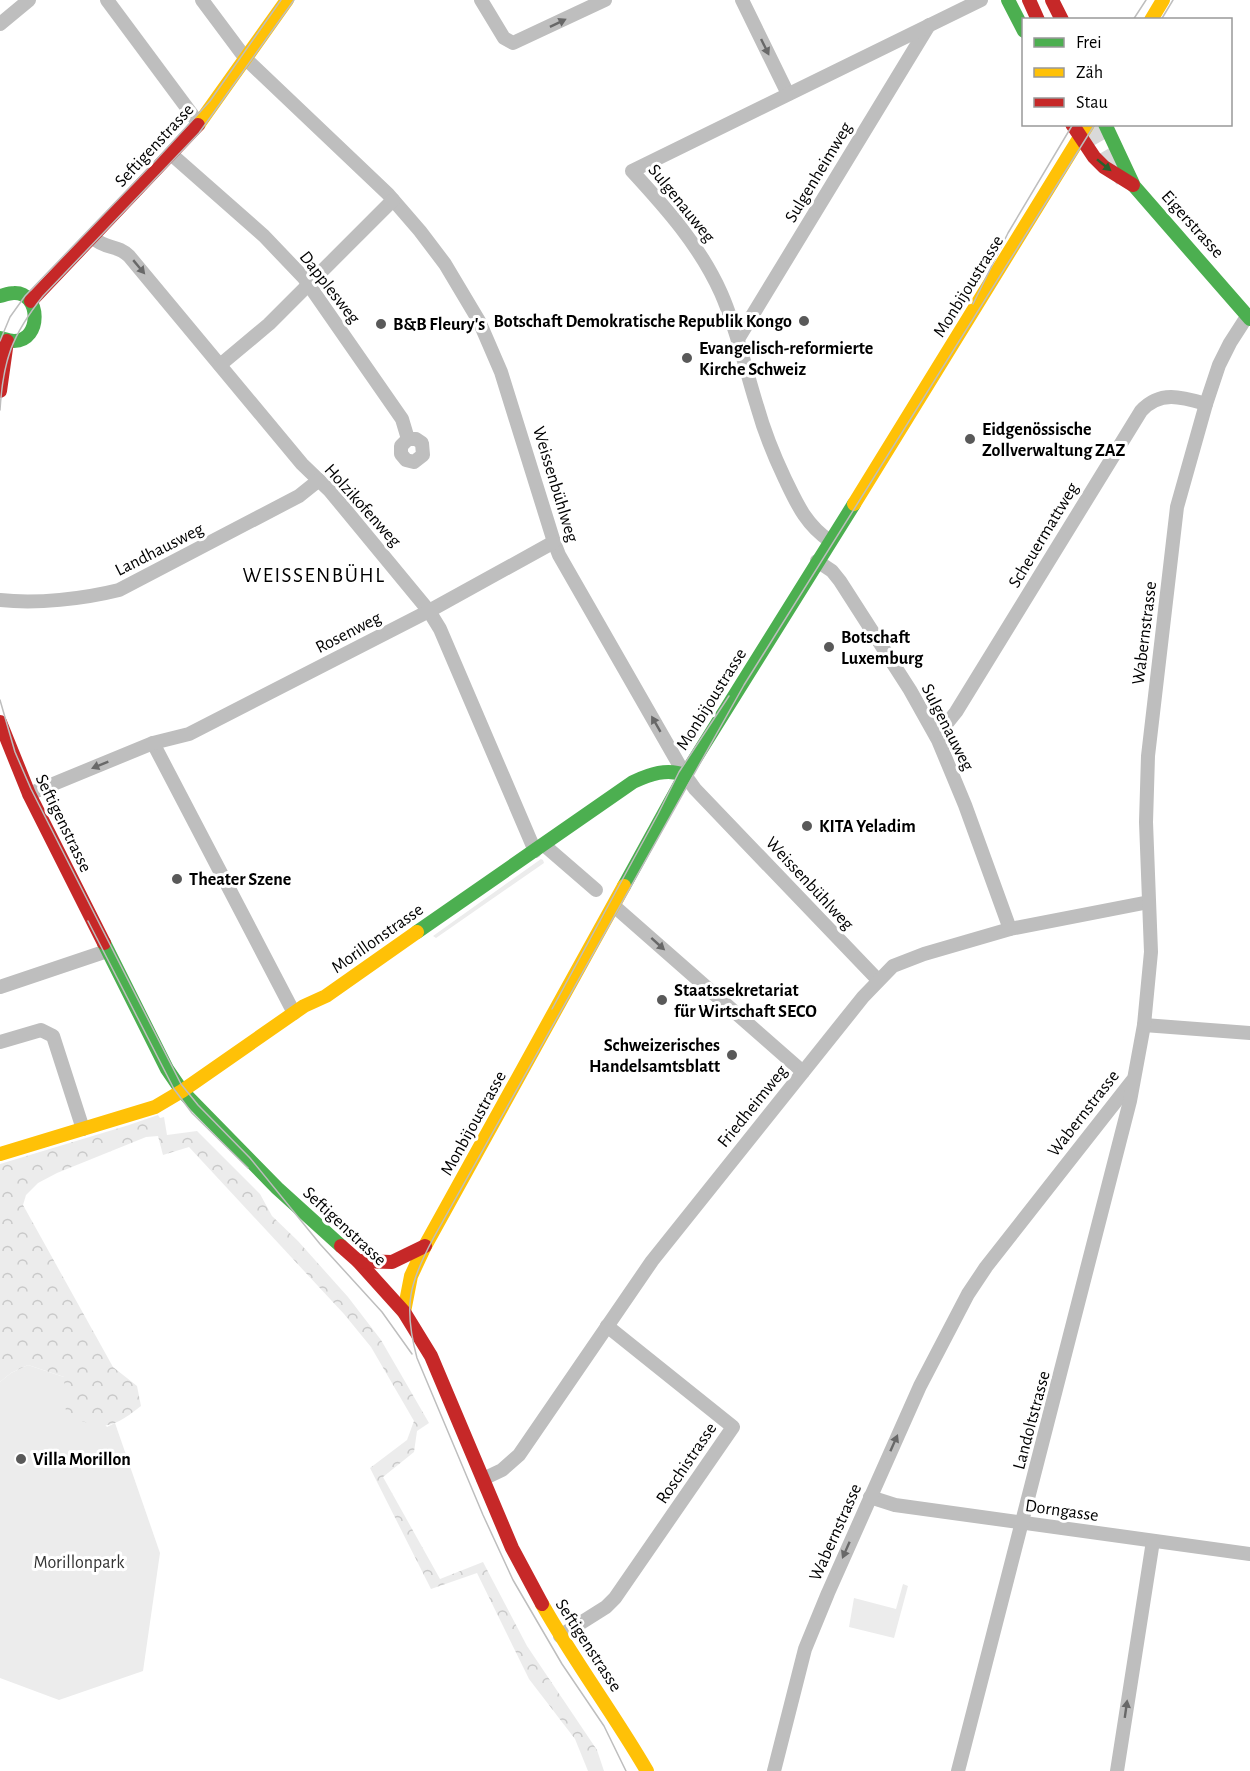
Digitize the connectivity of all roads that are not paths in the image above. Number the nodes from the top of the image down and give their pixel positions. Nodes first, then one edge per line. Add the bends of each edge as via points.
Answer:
1 (29, 0) edge
2 (107, 0) edge
3 (202, 0) edge
4 (287, 0) edge
5 (481, 0) edge
6 (605, 0) edge
7 (742, 0) edge
8 (981, 0) edge
9 (1008, 0) edge
10 (1029, 0) edge
11 (1052, 0) edge
12 (1163, 0) edge
13 (1037, 18) edge
14 (1061, 18) edge
15 (1151, 18) edge
16 (0, 24) edge
17 (929, 25) junction
18 (1022, 29) edge
19 (246, 59) junction
20 (788, 94) junction
21 (199, 124) junction
22 (1073, 126) edge
23 (1087, 126) edge
24 (1107, 126) edge
25 (1080, 137) junction
26 (171, 154) junction
27 (1134, 186) junction
28 (393, 200) junction
29 (92, 237) junction
30 (309, 284) junction
31 (0, 296) edge
32 (31, 301) junction
33 (1249, 316) edge
34 (4, 339) edge
35 (738, 339) junction
36 (220, 365) junction
37 (0, 391) edge
38 (1206, 404) junction
39 (408, 439) dead end
40 (319, 480) junction
41 (830, 541) junction
42 (554, 542) junction
43 (817, 561) junction
44 (0, 600) edge
45 (429, 611) junction
46 (0, 722) edge
47 (934, 732) junction
48 (153, 743) junction
49 (685, 775) junction
50 (29, 794) junction
51 (539, 848) junction
52 (596, 890) dead end
53 (1149, 902) junction
54 (614, 906) junction
55 (1010, 929) junction
56 (107, 951) junction
57 (878, 980) junction
58 (0, 987) edge
59 (294, 1013) junction
60 (1144, 1025) junction
61 (1250, 1034) edge
62 (0, 1042) edge
63 (803, 1072) junction
64 (1135, 1077) junction
65 (182, 1091) junction
66 (83, 1129) junction
67 (0, 1155) edge
68 (425, 1246) junction
69 (358, 1261) junction
70 (404, 1312) junction
71 (607, 1326) junction
72 (483, 1479) junction
73 (870, 1497) junction
74 (1022, 1523) junction
75 (1153, 1541) junction
76 (1250, 1554) edge
77 (560, 1636) junction
78 (1117, 1769) edge
79 (647, 1771) edge
80 (774, 1771) edge
81 (958, 1771) edge

1 - 16 street
2 - 21 street
3 - 19 street, Weissenbühlweg
4 - 19 main road, Seftigenstrasse
5 -> 6 street via 504,38 513,43
7 -> 20 street
8 - 17 street, Sulgenauweg
9 - 18 main road
10 - 13 main road
11 - 14 main road
12 - 15 main road
17 - 20 street, Sulgenauweg
17 - 35 street, Sulgenheimweg
19 - 21 main road, Seftigenstrasse
19 - 28 street, Weissenbühlweg
20 - 35 street, Sulgenauweg via 632,171 693,242 717,283
21 - 26 main road, Seftigenstrasse
22 - 25 main road, Eigerstrasse
23 - 25 main road, Monbijoustrasse
24 - 27 main road, Eigerstrasse
25 -> 27 main road, Eigerstrasse via 1104,167
25 - 41 main road, Monbijoustrasse
26 - 29 main road, Seftigenstrasse
26 - 30 street, Dapplesweg via 264,236
27 - 33 main road, Eigerstrasse
28 - 30 street
28 - 42 street, Weissenbühlweg via 445,264 489,342
29 - 32 main road, Seftigenstrasse
29 -> 36 street, Holzikofenweg via 101,245 129,256
30 - 36 street
30 - 39 street, Dapplesweg via 402,419
31 - 32 main road via 20,293
32 - 34 main road via 36,314 33,330 22,339
33 - 38 street, Wabernstrasse via 1230,343
34 - 37 main road
35 - 41 street, Sulgenauweg via 778,464 804,517
36 - 40 street, Holzikofenweg
38 - 47 street, Scheuermattweg via 1167,397 1149,403 1141,411 956,712
38 - 53 street, Wabernstrasse via 1177,507 1148,756
40 - 44 street, Landhausweg via 299,496 119,590 77,598
40 - 45 street, Holzikofenweg
41 - 43 main road, Monbijoustrasse
42 - 45 street, Rosenweg
49 -> 42 street, Weissenbühlweg
43 - 47 street, Sulgenauweg via 840,580
43 - 49 main road, Monbijoustrasse
45 - 48 street, Rosenweg via 189,734
45 - 51 street, Holzikofenweg
46 - 50 main road, Seftigenstrasse
47 - 55 street, Sulgenauweg via 965,804
48 -> 50 street, Rosenweg
48 - 59 street
49 - 51 main road, Morillonstrasse via 666,771 633,782
49 - 54 main road, Monbijoustrasse
49 - 57 street, Weissenbühlweg
50 - 56 main road, Seftigenstrasse
51 - 52 street, Holzikofenweg
51 - 59 main road, Morillonstrasse via 326,996
53 - 55 street, Friedheimweg
53 - 60 street, Wabernstrasse via 1151,946
54 -> 63 street
54 - 68 main road, Monbijoustrasse
55 - 57 street, Friedheimweg via 903,961
56 - 58 street
56 - 65 main road, Seftigenstrasse via 167,1070
57 - 63 street, Friedheimweg
59 - 65 main road, Morillonstrasse
60 - 61 street
60 - 64 street, Wabernstrasse
62 - 66 street via 41,1030 53,1036
63 - 71 street, Friedheimweg via 652,1261
73 -> 64 street, Wabernstrasse via 936,1354 983,1272
64 - 74 street, Landoltstrasse
65 - 66 main road, Morillonstrasse via 155,1107
65 - 69 main road, Seftigenstrasse via 272,1183
66 - 67 main road, Morillonstrasse
68 - 69 main road via 392,1262
68 - 70 main road, Monbijoustrasse via 411,1276
69 - 70 main road, Seftigenstrasse
70 - 72 main road, Seftigenstrasse via 431,1356
71 - 72 street, Friedheimweg via 516,1458
71 - 77 street, Roschistrasse via 733,1426 615,1598
72 - 77 main road, Seftigenstrasse via 516,1556
73 - 74 street, Dorngasse via 895,1505
73 -> 80 street, Wabernstrasse via 805,1649
74 - 75 street, Dorngasse
74 - 81 street, Landoltstrasse
75 - 76 street, Dorngasse
78 -> 75 street
77 - 79 main road, Seftigenstrasse

